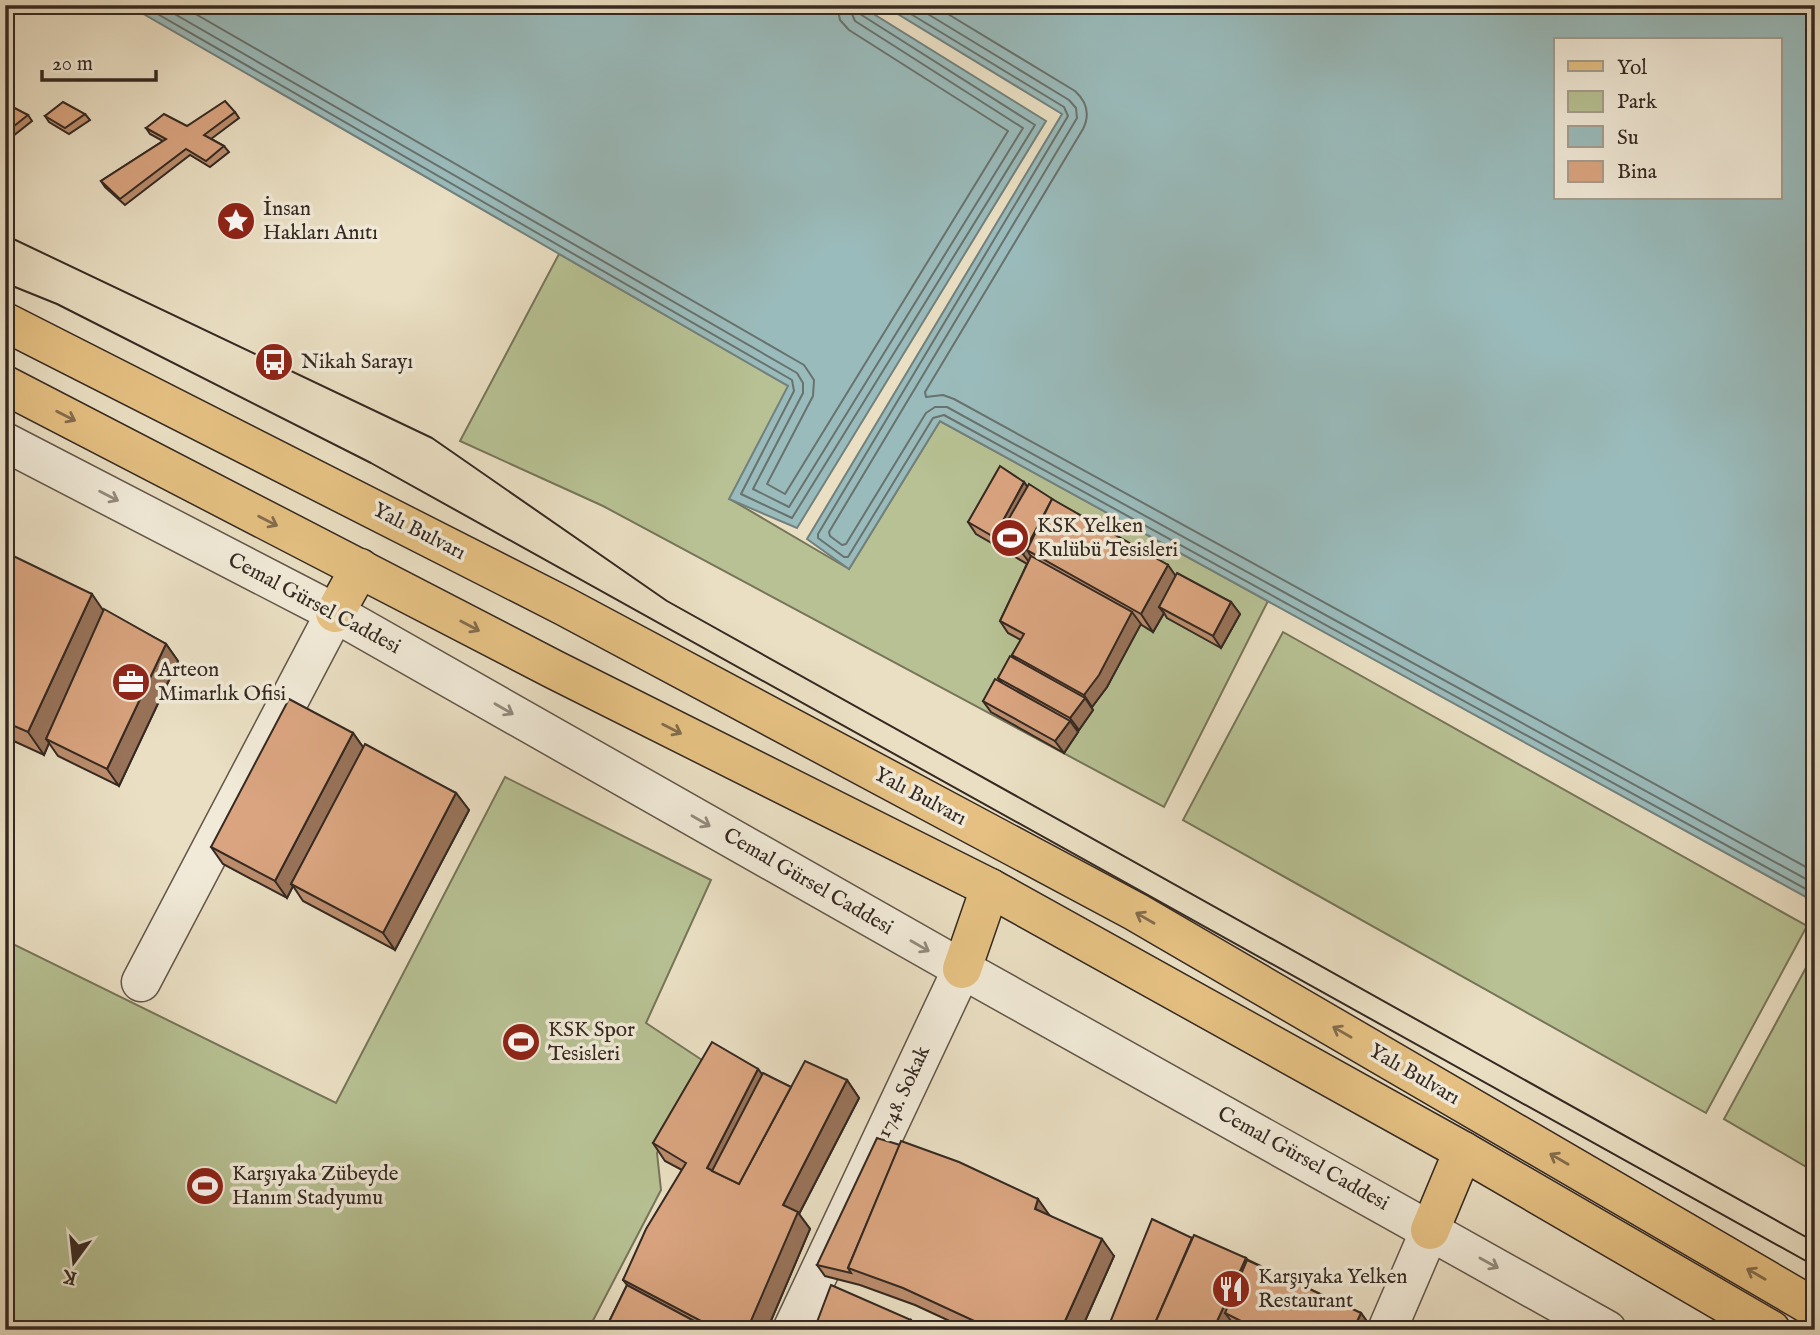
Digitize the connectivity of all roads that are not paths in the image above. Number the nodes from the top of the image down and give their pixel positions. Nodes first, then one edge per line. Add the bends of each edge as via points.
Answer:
1 (5, 322) edge
2 (5, 385) edge
3 (5, 442) edge
4 (360, 568) junction
5 (335, 612) junction
6 (990, 888) junction
7 (962, 969) junction
8 (141, 982) dead end
9 (1463, 1151) junction
10 (1430, 1230) junction
11 (1815, 1308) edge
12 (792, 1330) edge
13 (1387, 1330) edge
14 (1607, 1330) edge
15 (1772, 1330) edge

11 -> 1 main road, Yalı Bulvarı via 1136,912 564,606
2 -> 4 main road, Yalı Bulvarı
3 -> 5 street, Cemal Gürsel Caddesi
4 - 5 main road
4 -> 6 main road, Yalı Bulvarı
5 -> 7 street, Cemal Gürsel Caddesi
5 - 8 street
6 - 7 main road
6 - 9 main road, Yalı Bulvarı
7 - 10 street, Cemal Gürsel Caddesi
7 - 12 street, 1748. Sokak
9 - 10 main road
9 - 15 main road, Yalı Bulvarı
10 - 13 street
10 -> 14 street, Cemal Gürsel Caddesi

